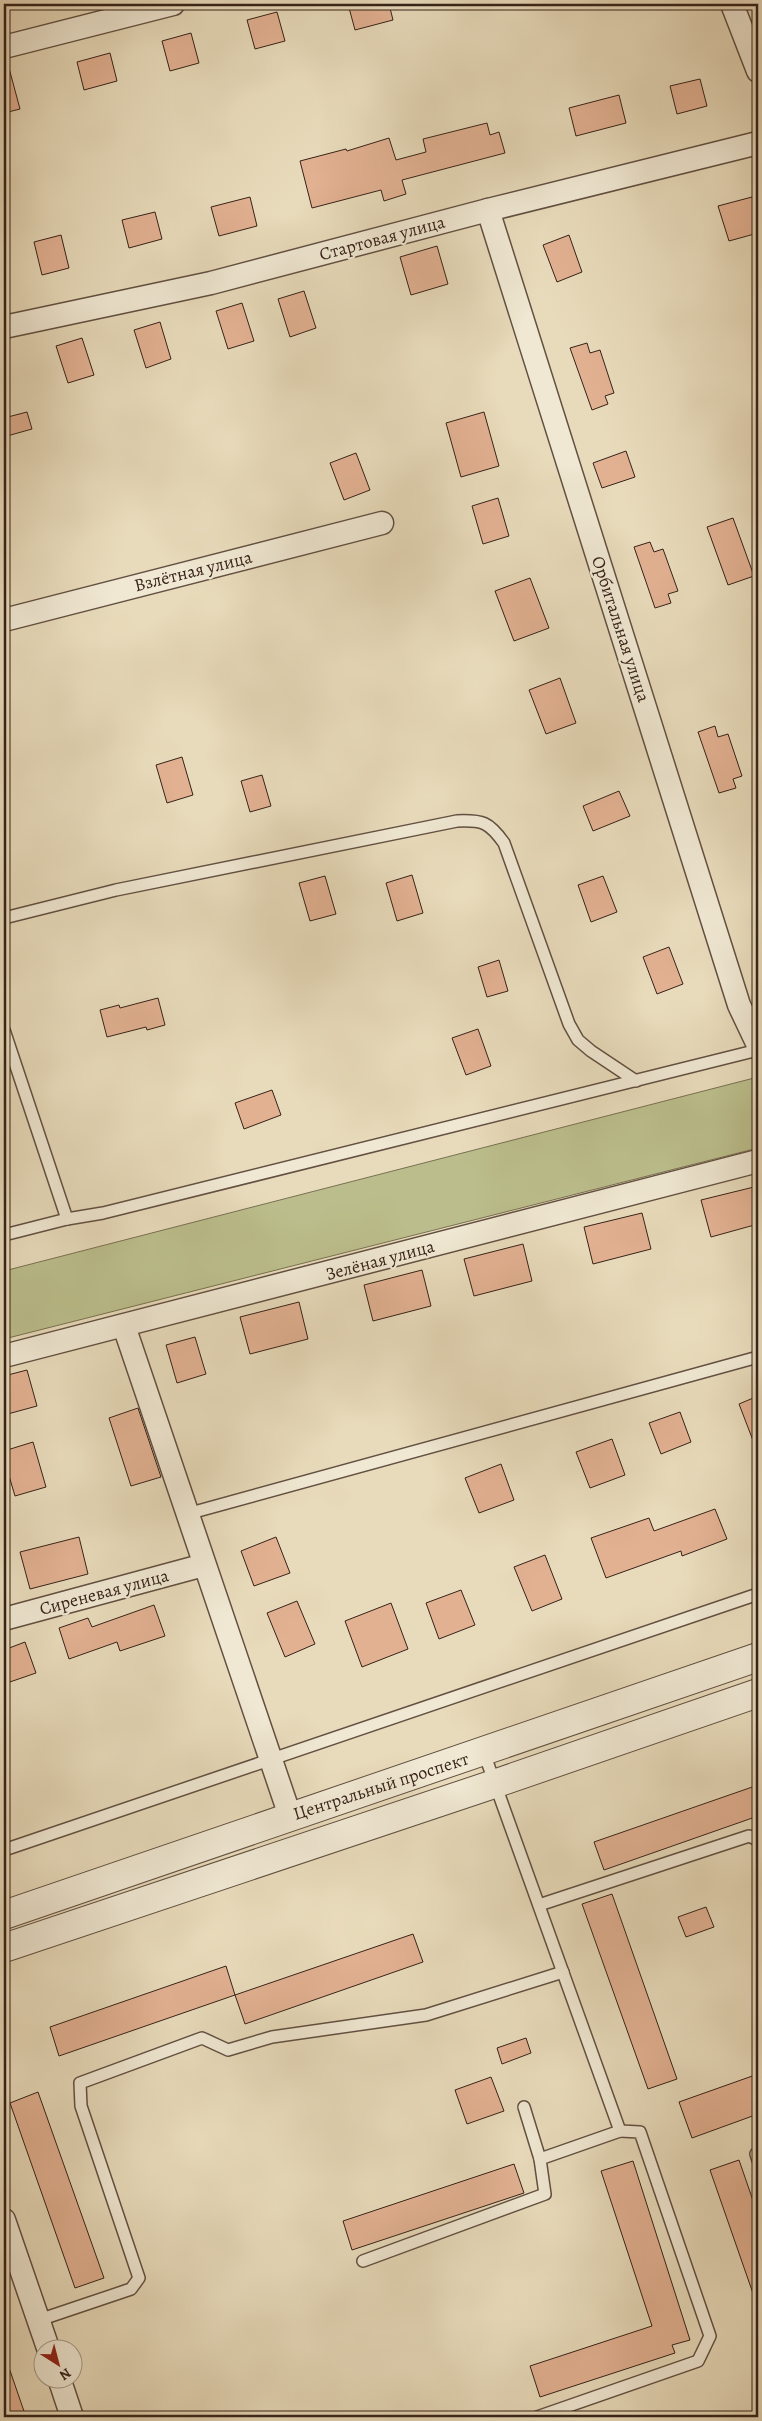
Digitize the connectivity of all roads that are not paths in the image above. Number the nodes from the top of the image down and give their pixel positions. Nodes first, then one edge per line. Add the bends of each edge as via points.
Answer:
1 (173, 4) edge
2 (732, 4) edge
3 (4, 47) edge
4 (758, 71) edge
5 (758, 143) edge
6 (488, 210) junction
7 (4, 327) edge
8 (382, 522) dead end
9 (4, 620) edge
10 (4, 918) edge
11 (4, 1030) edge
12 (758, 1045) edge
13 (758, 1050) edge
14 (636, 1081) junction
15 (757, 1162) edge
16 (67, 1219) junction
17 (4, 1234) edge
18 (124, 1326) junction
19 (4, 1356) edge
20 (758, 1357) edge
21 (188, 1514) junction
22 (204, 1564) junction
23 (758, 1594) edge
24 (4, 1619) edge
25 (758, 1657) edge
26 (758, 1693) edge
27 (484, 1752) junction
28 (271, 1760) junction
29 (494, 1784) junction
30 (290, 1816) junction
31 (758, 1840) edge
32 (4, 1850) edge
33 (539, 1905) junction
34 (4, 1915) edge
35 (4, 1948) edge
36 (563, 1972) junction
37 (524, 2107) dead end
38 (620, 2131) junction
39 (540, 2159) junction
40 (4, 2220) edge
41 (363, 2261) dead end
42 (39, 2320) junction
43 (45, 2338) edge
44 (62, 2388) edge
45 (72, 2417) edge
46 (537, 2417) edge

1 - 3 street
2 - 4 street
5 - 6 street, Стартовая улица
6 - 7 street, Стартовая улица via 211,283
6 - 12 street, Орбитальная улица via 738,1005
8 - 9 street, Взлётная улица
10 - 14 lane via 136,886 478,820 493,827 504,843 569,1024 578,1040
11 - 16 lane
13 - 14 lane
14 - 16 lane via 103,1213
15 - 18 street, Зелёная улица
16 - 17 lane
18 - 19 street, Зелёная улица
18 - 21 street
20 - 21 lane
21 - 22 street
22 - 24 street, Сиреневая улица
22 - 28 street
23 - 28 lane
25 - 27 street, Центральный проспект
26 - 29 street, Центральный проспект
27 - 29 lane
27 - 30 street, Центральный проспект
28 - 30 street
28 - 32 lane
29 - 33 lane
29 - 35 street, Центральный проспект
30 - 34 street, Центральный проспект
31 - 33 lane via 749,1836
33 - 36 lane
36 - 38 lane
36 - 42 lane via 426,2015 272,2037 228,2050 202,2038 80,2083 81,2106 140,2278 131,2289
37 - 39 lane
38 - 39 lane
38 - 46 lane via 640,2132 710,2336 698,2361
39 - 41 lane via 545,2194
40 - 42 street
42 - 43 street
44 - 45 street

